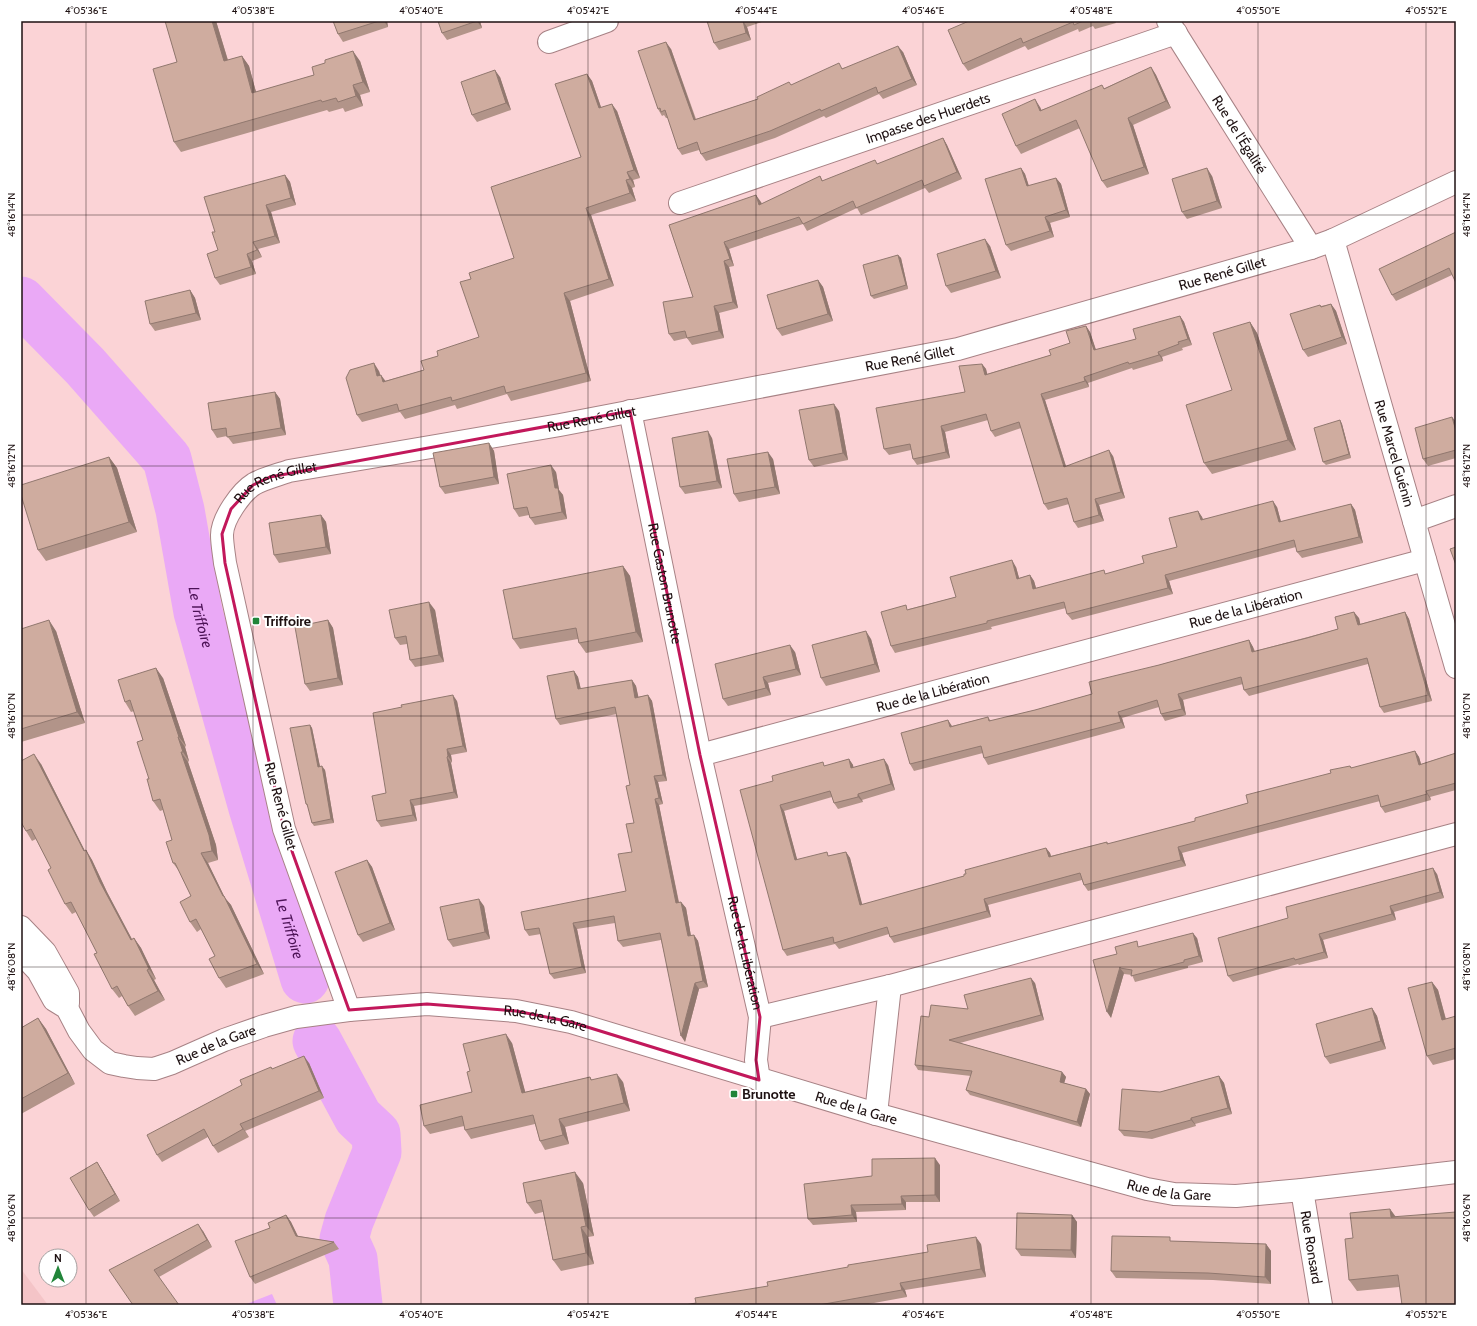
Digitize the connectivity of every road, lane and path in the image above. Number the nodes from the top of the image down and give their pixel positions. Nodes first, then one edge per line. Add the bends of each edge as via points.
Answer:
1 (607, 21) edge
2 (1172, 27) edge
3 (549, 42) dead end
4 (1456, 182) edge
5 (680, 203) dead end
6 (1333, 240) junction
7 (1311, 248) junction
8 (630, 411) junction
9 (1456, 506) edge
10 (1414, 521) junction
11 (1425, 560) junction
12 (1456, 667) edge
13 (700, 755) junction
14 (1456, 834) edge
15 (21, 927) edge
16 (21, 953) edge
17 (890, 986) junction
18 (67, 1008) junction
19 (349, 1010) junction
20 (760, 1017) junction
21 (759, 1080) junction
22 (876, 1114) junction
23 (1456, 1172) edge
24 (1302, 1190) junction
25 (1321, 1305) edge

1 - 3 street
2 - 5 street, Impasse des Huerdets
2 - 7 street, Rue de l'Égalité
4 - 6 street, Rue René Gillet
6 - 7 street, Rue René Gillet
6 - 10 street, Rue Marcel Guénin
7 - 8 street, Rue René Gillet via 958,349
8 - 13 street, Rue Gaston Brunotte
8 - 19 street, Rue René Gillet via 289,472 253,485 231,509 222,534 225,563 284,829
9 - 10 street
10 - 11 street, Rue Marcel Guénin
11 - 12 street, Rue Marcel Guénin
11 - 13 street, Rue de la Libération
13 - 20 street, Rue de la Libération
14 - 17 street, Rue de la Libération
15 - 18 street via 45,952 68,994
16 - 18 street via 38,971 54,1000
17 - 20 street, Rue de la Libération
17 - 22 street
18 - 19 street, Rue de la Gare via 93,1050 110,1063 154,1069 264,1026 296,1017
19 - 21 street, Rue de la Gare via 427,1004 516,1011 571,1022
20 - 21 street, Rue de la Libération via 756,1060
21 - 22 street, Rue de la Gare
22 - 24 street, Rue de la Gare via 1147,1190 1174,1194 1236,1196
23 - 24 street, Rue de la Gare
24 - 25 street, Rue Ronsard

